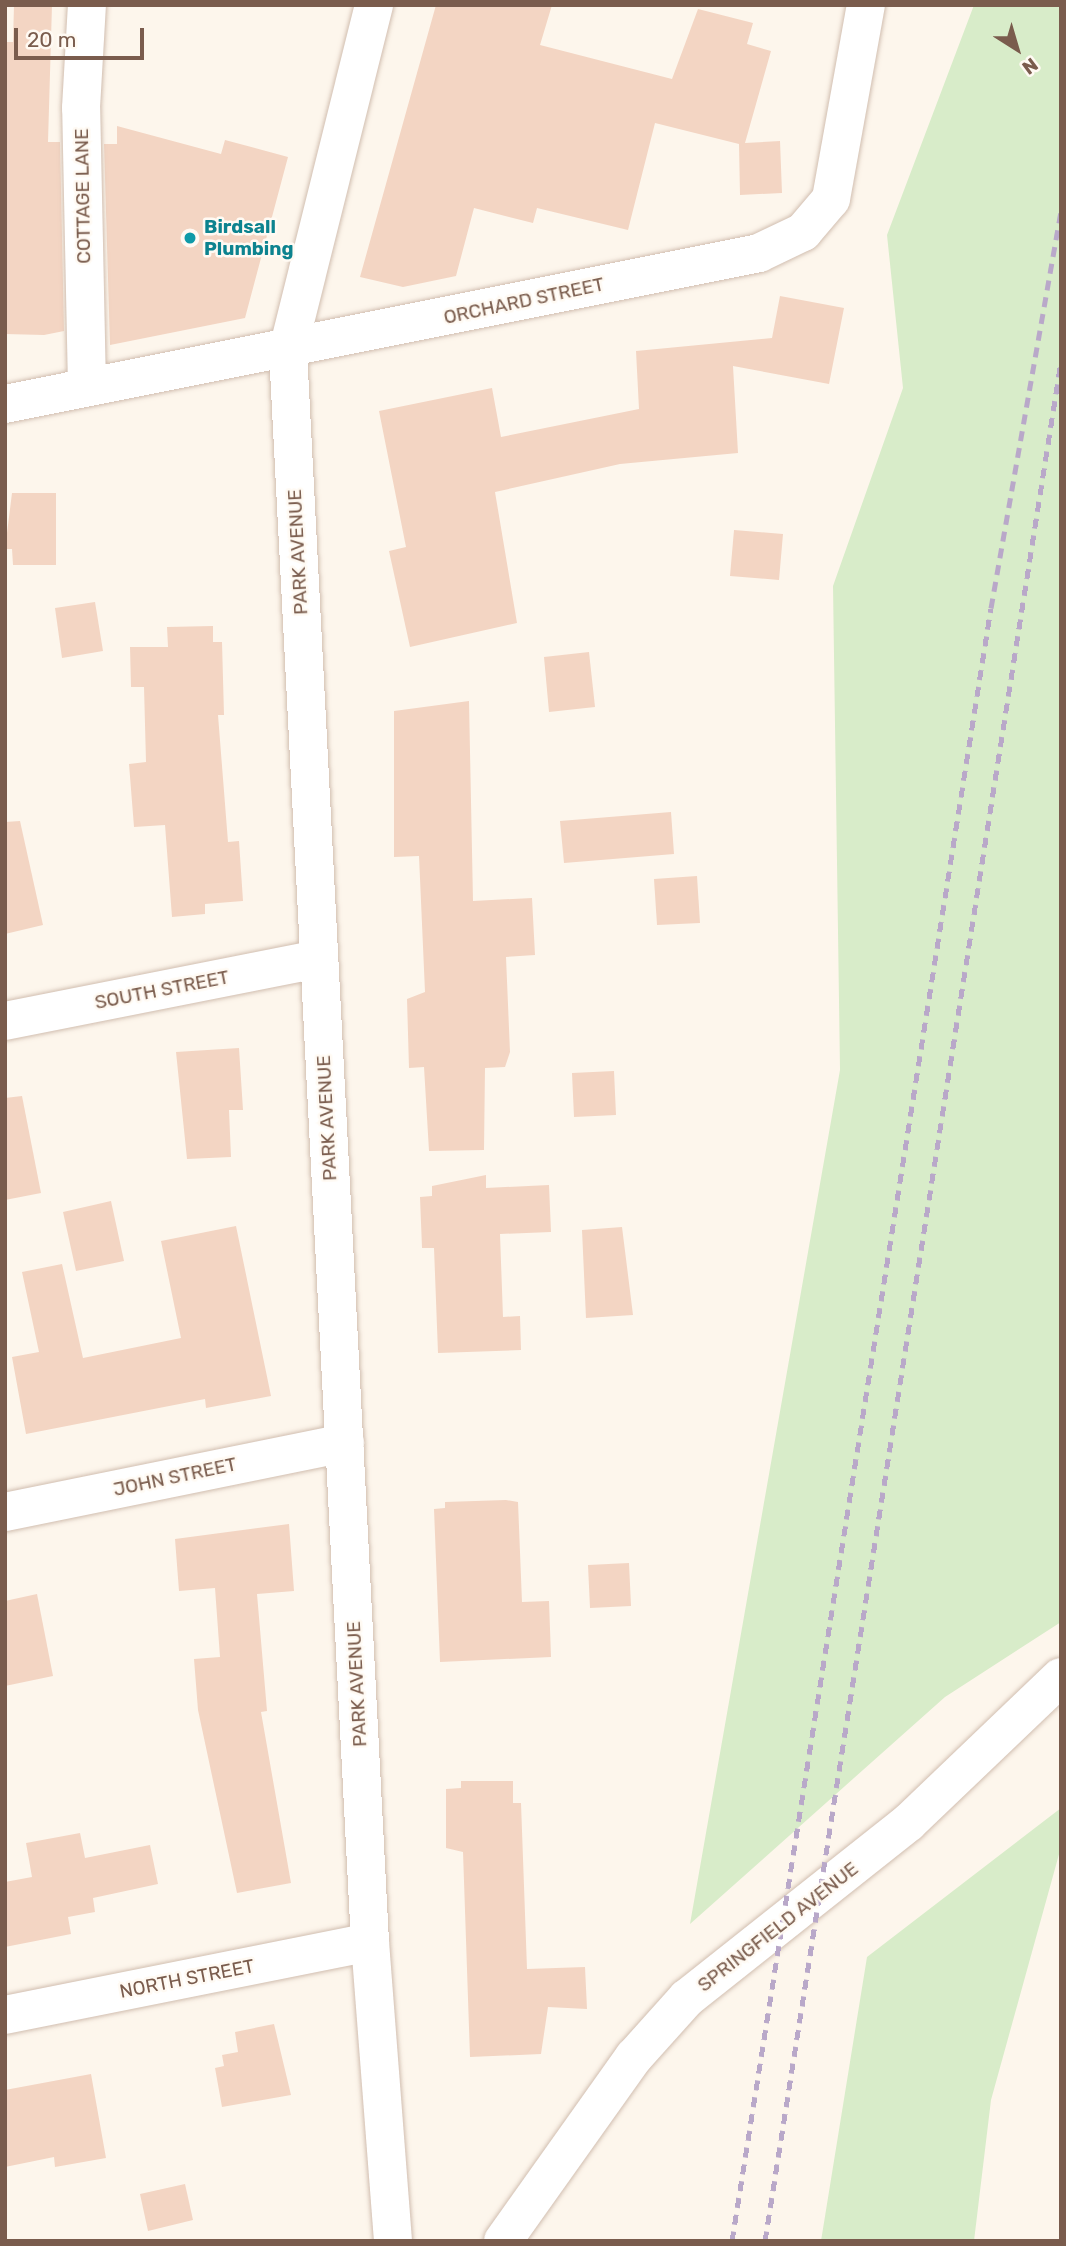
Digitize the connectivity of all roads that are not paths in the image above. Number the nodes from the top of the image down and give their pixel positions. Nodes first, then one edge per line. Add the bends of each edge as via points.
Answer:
1 (87, 5) edge
2 (374, 5) edge
3 (866, 5) edge
4 (288, 351) junction
5 (86, 387) junction
6 (5, 404) edge
7 (318, 959) junction
8 (5, 1021) edge
9 (345, 1443) junction
10 (5, 1512) edge
11 (1061, 1677) edge
12 (370, 1942) junction
13 (5, 2015) edge
14 (393, 2241) edge
15 (502, 2241) edge

1 - 5 street, COTTAGE LANE via 81,108
2 - 4 street, PARK AVENUE
3 - 4 street, ORCHARD STREET via 831,199 803,232 759,253
4 - 5 street, ORCHARD STREET
4 - 7 street, PARK AVENUE
5 - 6 street, ORCHARD STREET
7 - 8 street, SOUTH STREET
7 - 9 street, PARK AVENUE
9 - 10 street, JOHN STREET
9 - 12 street, PARK AVENUE
11 - 15 street, SPRINGFIELD AVENUE via 899,1831 687,1998 634,2057
12 - 13 street, NORTH STREET
12 - 14 street, PARK AVENUE

